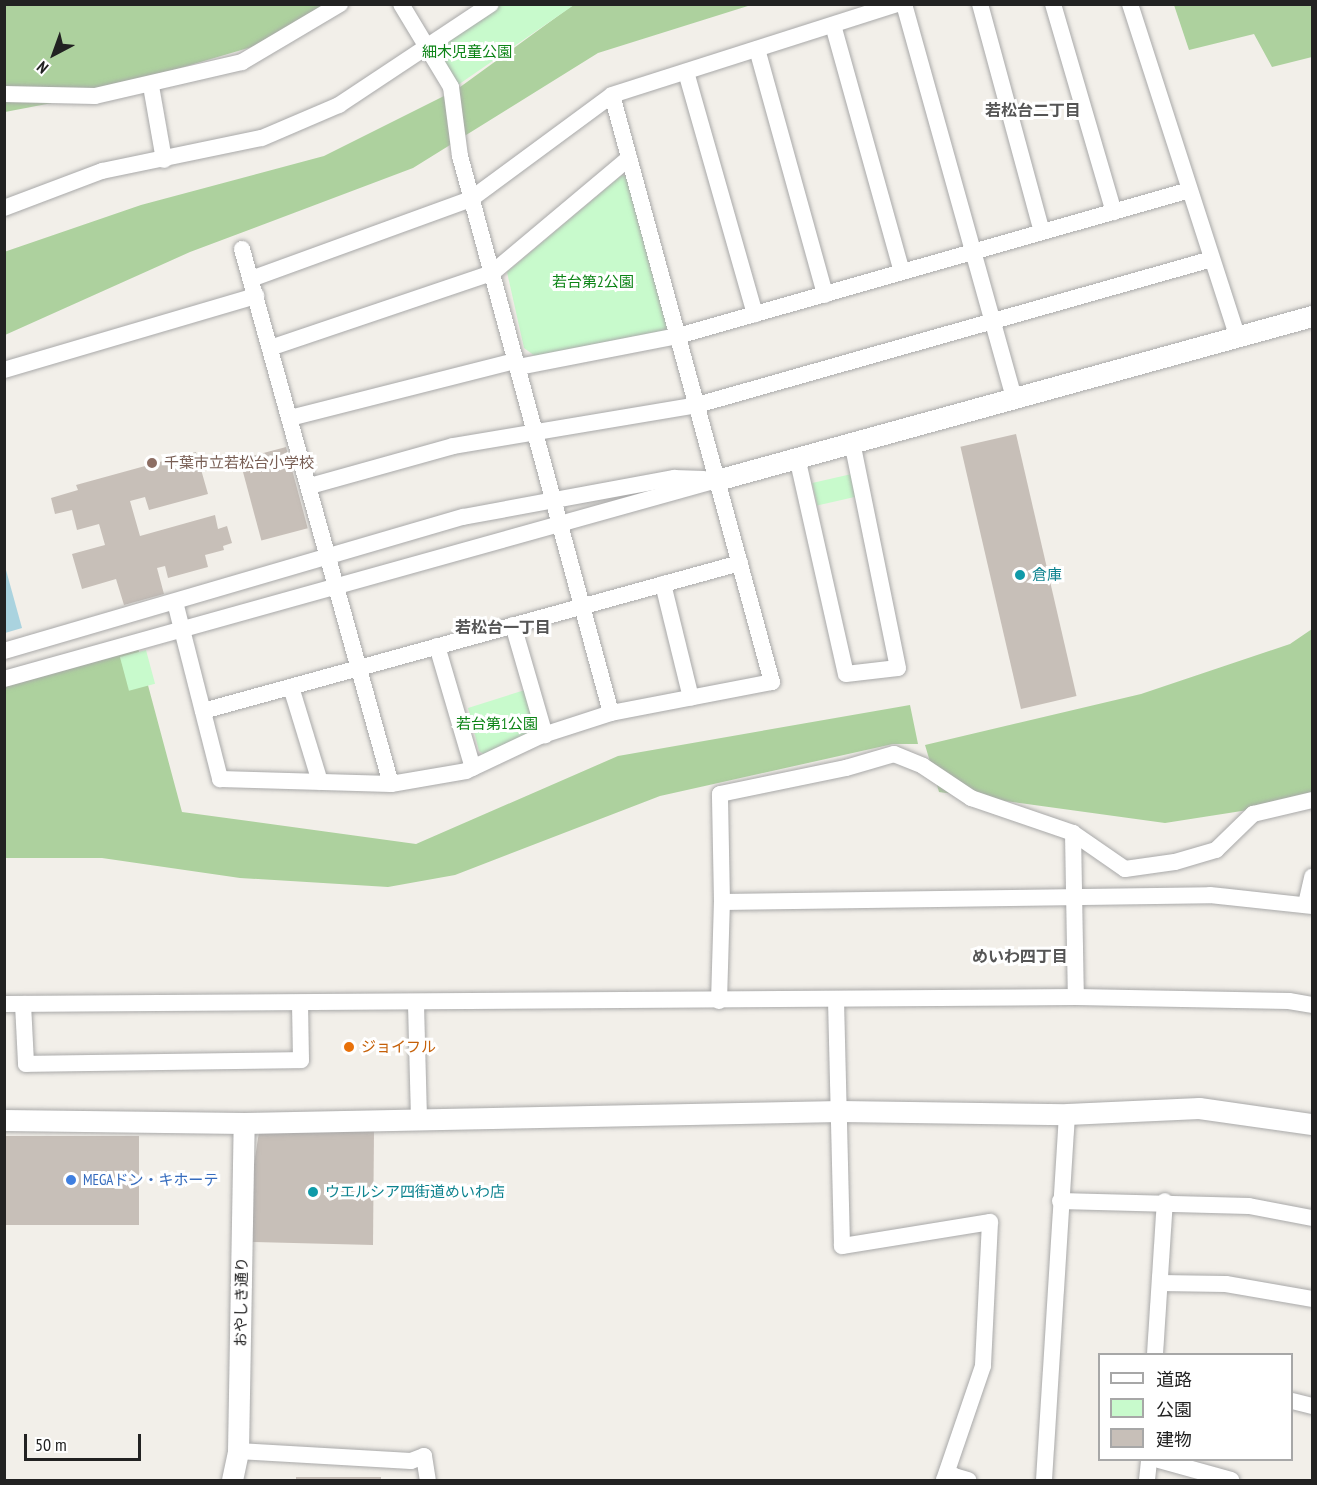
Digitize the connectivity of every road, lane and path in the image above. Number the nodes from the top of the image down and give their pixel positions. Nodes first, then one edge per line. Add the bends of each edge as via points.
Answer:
1 (340, 4) edge
2 (401, 4) edge
3 (490, 4) edge
4 (897, 4) edge
5 (904, 4) edge
6 (980, 4) edge
7 (1053, 4) edge
8 (1130, 4) edge
9 (833, 25) junction
10 (428, 44) junction
11 (757, 49) junction
12 (686, 72) junction
13 (151, 86) junction
14 (4, 94) edge
15 (612, 95) junction
16 (629, 158) junction
17 (164, 160) junction
18 (1190, 190) junction
19 (471, 199) junction
20 (4, 208) edge
21 (1114, 212) junction
22 (1042, 232) junction
23 (242, 249) dead end
24 (976, 251) junction
25 (1212, 259) junction
26 (902, 272) junction
27 (492, 273) junction
28 (251, 279) junction
29 (825, 295) junction
30 (256, 296) junction
31 (755, 314) junction
32 (1312, 315) edge
33 (995, 321) junction
34 (678, 336) junction
35 (1237, 336) junction
36 (270, 348) junction
37 (517, 364) junction
38 (4, 370) edge
39 (1014, 398) junction
40 (697, 405) junction
41 (290, 418) junction
42 (536, 433) junction
43 (852, 442) junction
44 (797, 458) junction
45 (717, 480) junction
46 (310, 486) junction
47 (554, 500) junction
48 (560, 525) junction
49 (330, 557) junction
50 (740, 563) junction
51 (663, 584) junction
52 (338, 587) junction
53 (175, 602) junction
54 (582, 606) junction
55 (513, 625) junction
56 (182, 630) junction
57 (437, 646) junction
58 (4, 651) edge
59 (360, 668) junction
60 (4, 679) edge
61 (291, 687) junction
62 (691, 698) junction
63 (203, 711) junction
64 (611, 713) junction
65 (545, 735) junction
66 (473, 768) junction
67 (321, 782) junction
68 (391, 784) junction
69 (1312, 800) edge
70 (1072, 833) junction
71 (1312, 877) edge
72 (1071, 896) junction
73 (722, 902) junction
74 (1309, 905) edge
75 (1076, 997) junction
76 (836, 1000) junction
77 (718, 1001) junction
78 (300, 1004) junction
79 (416, 1004) junction
80 (4, 1005) edge
81 (23, 1005) junction
82 (1312, 1005) edge
83 (840, 1111) junction
84 (1067, 1114) junction
85 (419, 1117) junction
86 (4, 1120) edge
87 (244, 1123) junction
88 (1312, 1124) edge
89 (1060, 1201) junction
90 (1165, 1201) junction
91 (1312, 1218) edge
92 (1160, 1283) junction
93 (1312, 1299) edge
94 (1155, 1353) edge
95 (1293, 1401) edge
96 (1312, 1406) edge
97 (238, 1451) junction
98 (1149, 1461) edge
99 (1162, 1461) edge
100 (232, 1480) edge
101 (428, 1480) edge
102 (944, 1480) edge
103 (968, 1480) edge
104 (1044, 1480) edge
105 (1147, 1480) edge
106 (1231, 1480) edge

1 - 13 street via 242,62
2 - 10 street
3 - 10 street
4 - 9 street
5 - 24 street
6 - 22 street
7 - 21 street
8 - 18 street
9 - 11 street
9 - 26 street
10 - 17 street via 339,105 262,138
10 - 19 street via 451,87 460,156
11 - 12 street
11 - 29 street
12 - 15 street
12 - 31 street
13 - 14 street via 95,96
13 - 17 street
15 - 16 street
15 - 19 street
16 - 27 street
16 - 34 street
17 - 20 street via 102,171
18 - 21 street
18 - 25 street
19 - 27 street
19 - 28 street
21 - 22 street
22 - 24 street
23 - 28 street
24 - 26 street
24 - 33 street
25 - 33 street
25 - 35 street
26 - 29 street
27 - 36 street
27 - 37 street
28 - 30 street
29 - 31 street
30 - 36 street
30 - 38 street
31 - 34 street
32 - 35 street
33 - 39 street
33 - 40 street
34 - 37 street
34 - 40 street
35 - 39 street
36 - 41 street
37 - 41 street
37 - 42 street
39 - 43 street
40 - 42 street
40 - 45 street
41 - 46 street
42 - 46 street via 453,446
42 - 47 street
43 - 44 street
43 - 44 street via 898,668 846,674
44 - 45 street
45 - 47 street via 674,478
45 - 48 street
45 - 50 street
46 - 49 street
47 - 48 street
47 - 49 street via 463,517
48 - 52 street
48 - 54 street
49 - 52 street
49 - 53 street
50 - 51 street
50 - 62 street via 772,682
51 - 54 street
51 - 62 street
52 - 56 street
52 - 59 street
53 - 56 street
53 - 58 street
54 - 55 street
54 - 64 street
55 - 57 street
55 - 65 street
56 - 60 street
56 - 63 street
57 - 59 street
57 - 66 street
59 - 61 street
59 - 68 street
61 - 63 street
61 - 67 street
62 - 64 street
63 - 67 street via 220,779
64 - 65 street
65 - 66 street
66 - 68 street
67 - 68 street
69 - 70 street via 1253,814 1216,850 1145,867 1125,869
70 - 72 street
70 - 73 street via 971,798 923,766 894,754 720,794
71 - 74 street
72 - 73 street
72 - 74 street via 1210,895
72 - 75 street
73 - 77 street
75 - 76 street
75 - 82 street via 1289,1000
76 - 77 street
76 - 83 street
77 - 79 street
78 - 79 street
78 - 81 street
78 - 81 street via 301,1060 26,1065
79 - 85 street
80 - 81 street
83 - 84 street
83 - 85 street
83 - 102 street via 842,1246 990,1221 983,1366
84 - 88 street via 1199,1108
84 - 89 street
85 - 87 street
86 - 87 street
87 - 97 street, おやしき通り
89 - 90 street
89 - 104 street
90 - 91 street via 1249,1206
90 - 92 street
92 - 93 street via 1226,1284
92 - 94 street
95 - 96 street
97 - 100 street, おやしき通り
97 - 101 street via 411,1461 424,1456
98 - 105 street
99 - 106 street
102 - 103 street via 954,1476

